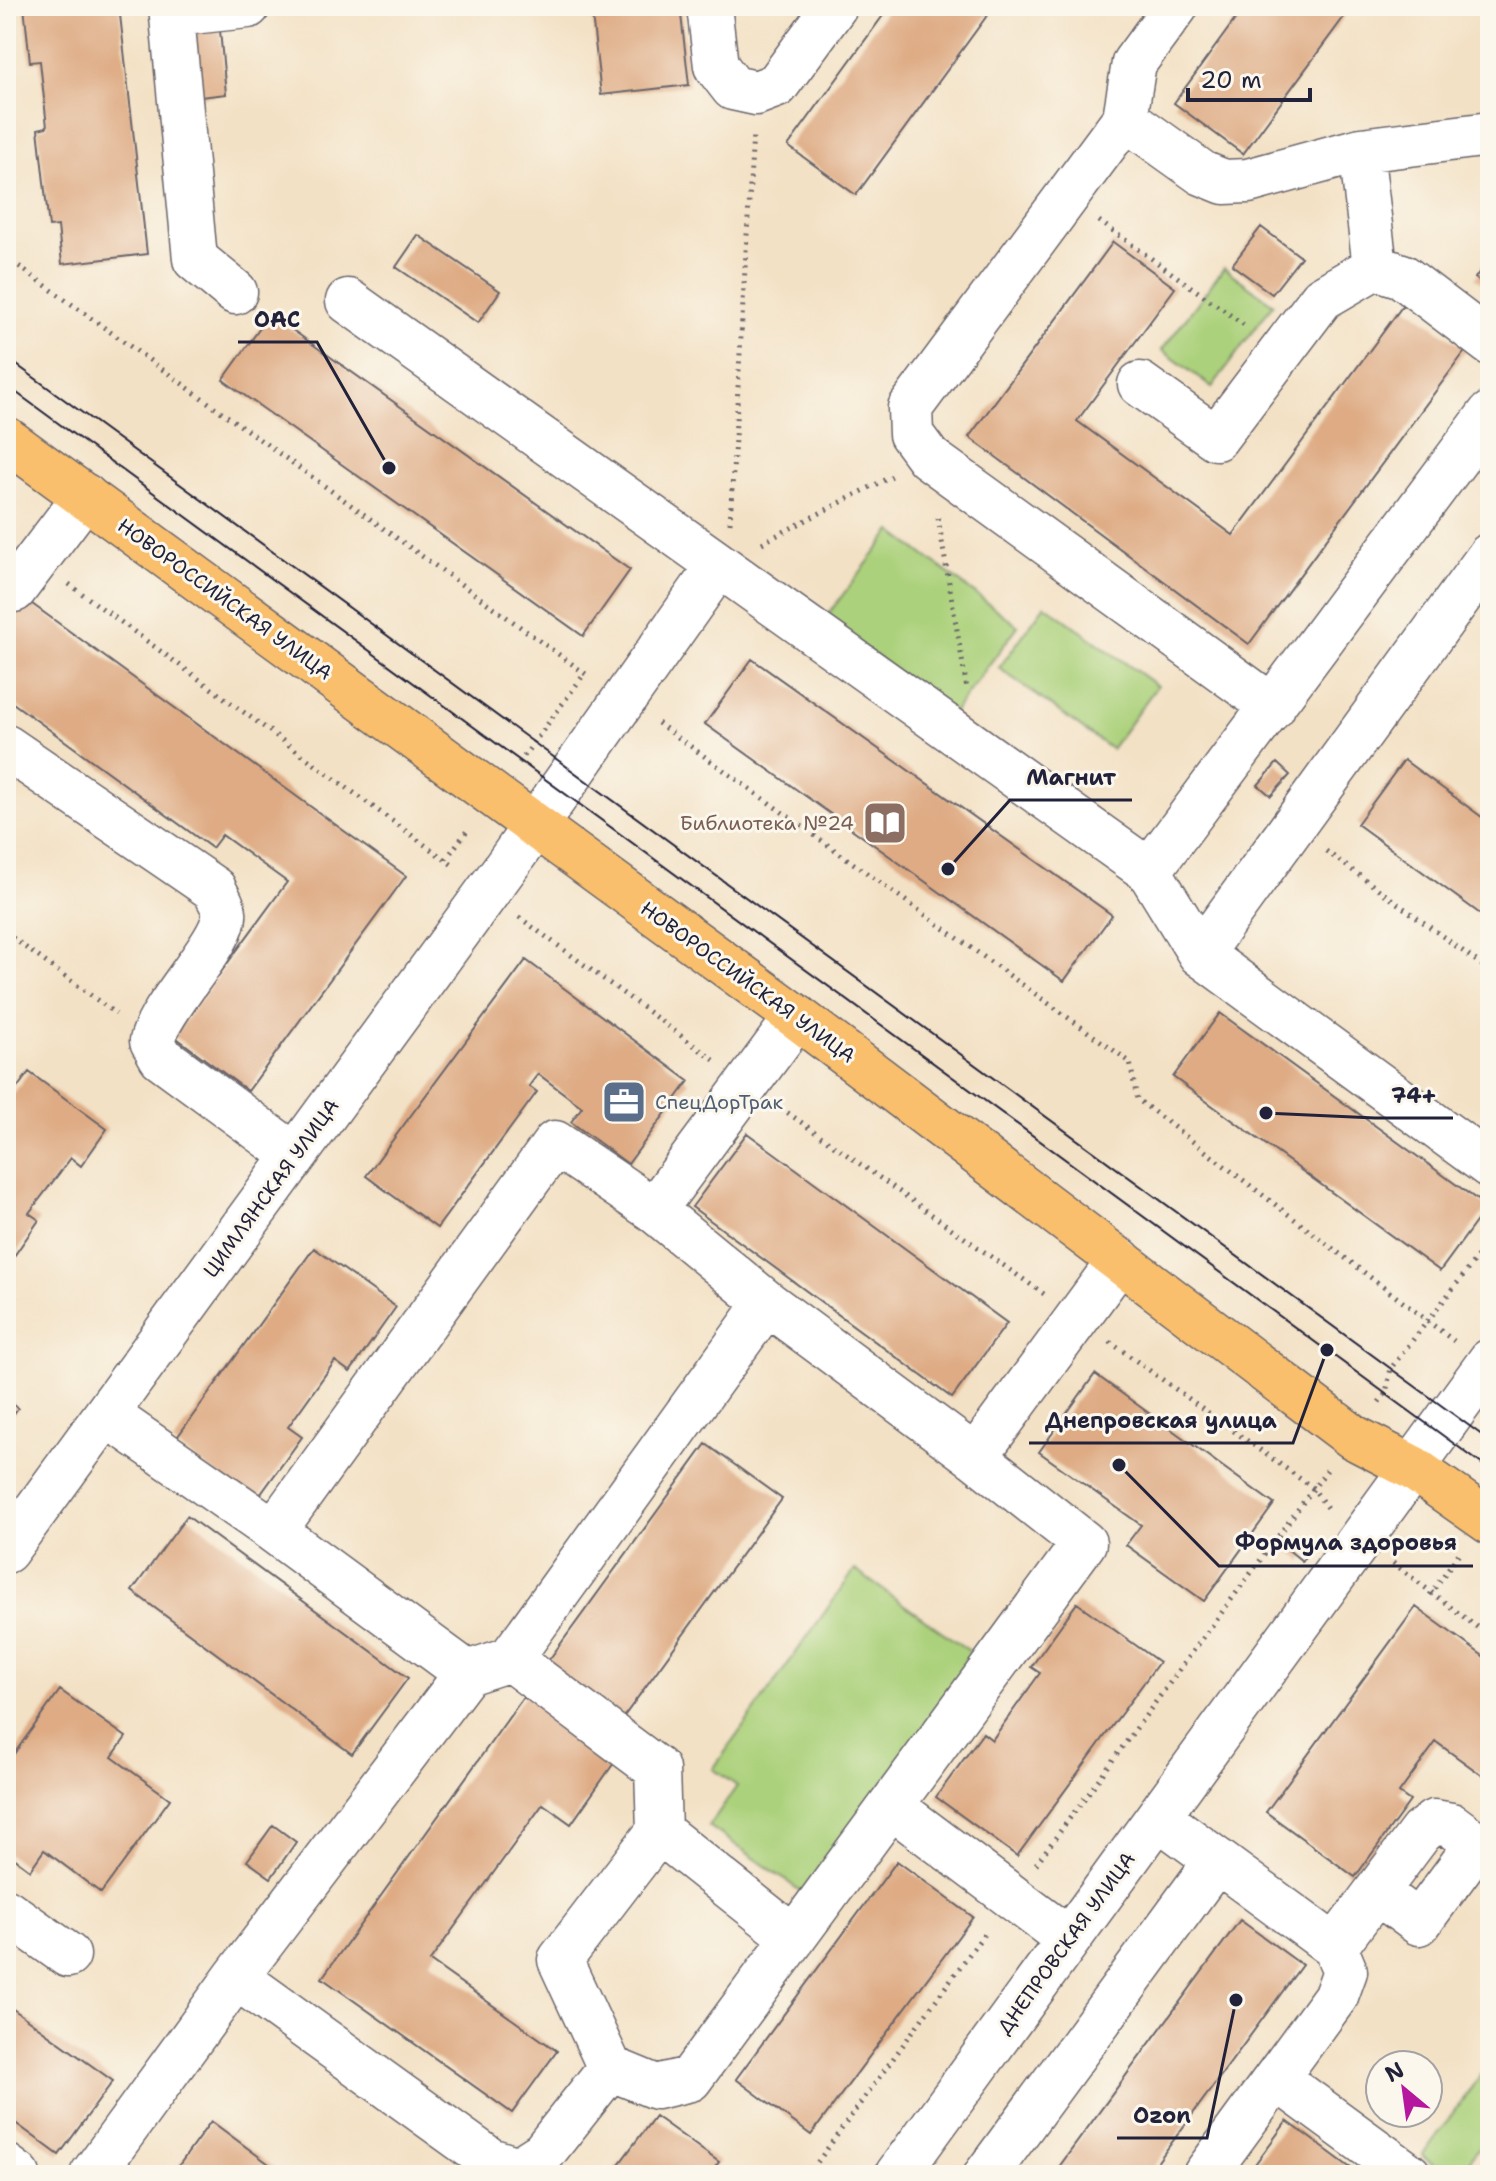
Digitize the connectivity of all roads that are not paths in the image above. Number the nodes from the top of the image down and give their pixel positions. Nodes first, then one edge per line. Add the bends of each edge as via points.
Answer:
1 (248, 6) edge
2 (709, 6) edge
3 (835, 6) edge
4 (1176, 6) edge
5 (172, 10) edge
6 (1125, 118) junction
7 (1489, 130) edge
8 (1361, 150) junction
9 (1375, 267) junction
10 (235, 292) dead end
11 (348, 301) dead end
12 (1490, 343) edge
13 (1140, 384) dead end
14 (1490, 414) edge
15 (6, 439) edge
16 (85, 496) junction
17 (1490, 555) edge
18 (719, 565) junction
19 (14, 590) dead end
20 (1273, 707) junction
21 (6, 747) edge
22 (535, 826) junction
23 (1149, 871) junction
24 (1200, 954) junction
25 (797, 1017) junction
26 (294, 1155) junction
27 (1490, 1166) edge
28 (654, 1210) junction
29 (1120, 1260) junction
30 (767, 1303) junction
31 (1488, 1364) edge
32 (106, 1414) junction
33 (975, 1457) junction
34 (1413, 1468) junction
35 (1490, 1522) edge
36 (274, 1531) junction
37 (6, 1551) edge
38 (510, 1659) junction
39 (467, 1673) junction
40 (891, 1806) junction
41 (1158, 1817) junction
42 (659, 1831) junction
43 (1483, 1849) edge
44 (1217, 1860) junction
45 (6, 1911) edge
46 (794, 1938) junction
47 (1068, 1939) junction
48 (1335, 1947) junction
49 (68, 1955) dead end
50 (236, 1977) junction
51 (610, 2068) junction
52 (1276, 2078) junction
53 (6, 2166) edge
54 (18, 2175) edge
55 (92, 2175) edge
56 (897, 2175) edge
57 (986, 2175) edge
58 (1205, 2175) edge
59 (1409, 2175) edge

1 - 5 street
2 - 3 street via 716,66 733,88 756,93 777,85
4 - 6 street via 1134,63
5 - 10 street via 195,259
6 - 8 street via 1202,173 1224,182 1248,181
6 - 20 street via 910,408 911,434 928,457
7 - 8 street
8 - 9 street
9 - 12 street via 1402,276
9 - 13 street via 1322,298 1216,438
11 - 18 street
14 - 20 street
15 - 16 main road, НОВОРОССИЙСКАЯ УЛИЦА
16 - 19 street
16 - 22 main road, НОВОРОССИЙСКАЯ УЛИЦА
17 - 24 street
18 - 22 street, ЦИМЛЯНСКАЯ УЛИЦА
18 - 23 street
20 - 23 street
21 - 26 street via 214,889 225,914 219,934 156,1023 152,1041 161,1057
22 - 25 main road, НОВОРОССИЙСКАЯ УЛИЦА
22 - 26 street, ЦИМЛЯНСКАЯ УЛИЦА
23 - 24 street
24 - 27 street
25 - 28 street
25 - 29 main road, НОВОРОССИЙСКАЯ УЛИЦА
26 - 32 street, ЦИМЛЯНСКАЯ УЛИЦА
28 - 30 street
28 - 36 street via 555,1143
29 - 33 street
29 - 34 main road, НОВОРОССИЙСКАЯ УЛИЦА via 1353,1437
30 - 33 street
30 - 38 street
31 - 34 street, ДНЕПРОВСКАЯ УЛИЦА
32 - 36 street
32 - 37 street, ЦИМЛЯНСКАЯ УЛИЦА
33 - 40 street via 1084,1543
34 - 35 main road, НОВОРОССИЙСКАЯ УЛИЦА
34 - 41 street, ДНЕПРОВСКАЯ УЛИЦА
36 - 39 street
38 - 39 street
38 - 42 street via 657,1769
39 - 50 street
40 - 46 street
40 - 47 street
41 - 44 street
41 - 47 street, ДНЕПРОВСКАЯ УЛИЦА
42 - 46 street
42 - 51 street via 560,1960
43 - 48 street via 1451,1825 1434,1822
44 - 48 street
44 - 57 street
45 - 49 street
46 - 51 street via 690,2079 656,2087
47 - 56 street, ДНЕПРОВСКАЯ УЛИЦА
48 - 52 street via 1345,1971 1336,1996
50 - 51 street via 490,2160 518,2169 543,2153
50 - 55 street
52 - 58 street
52 - 59 street
53 - 54 street

